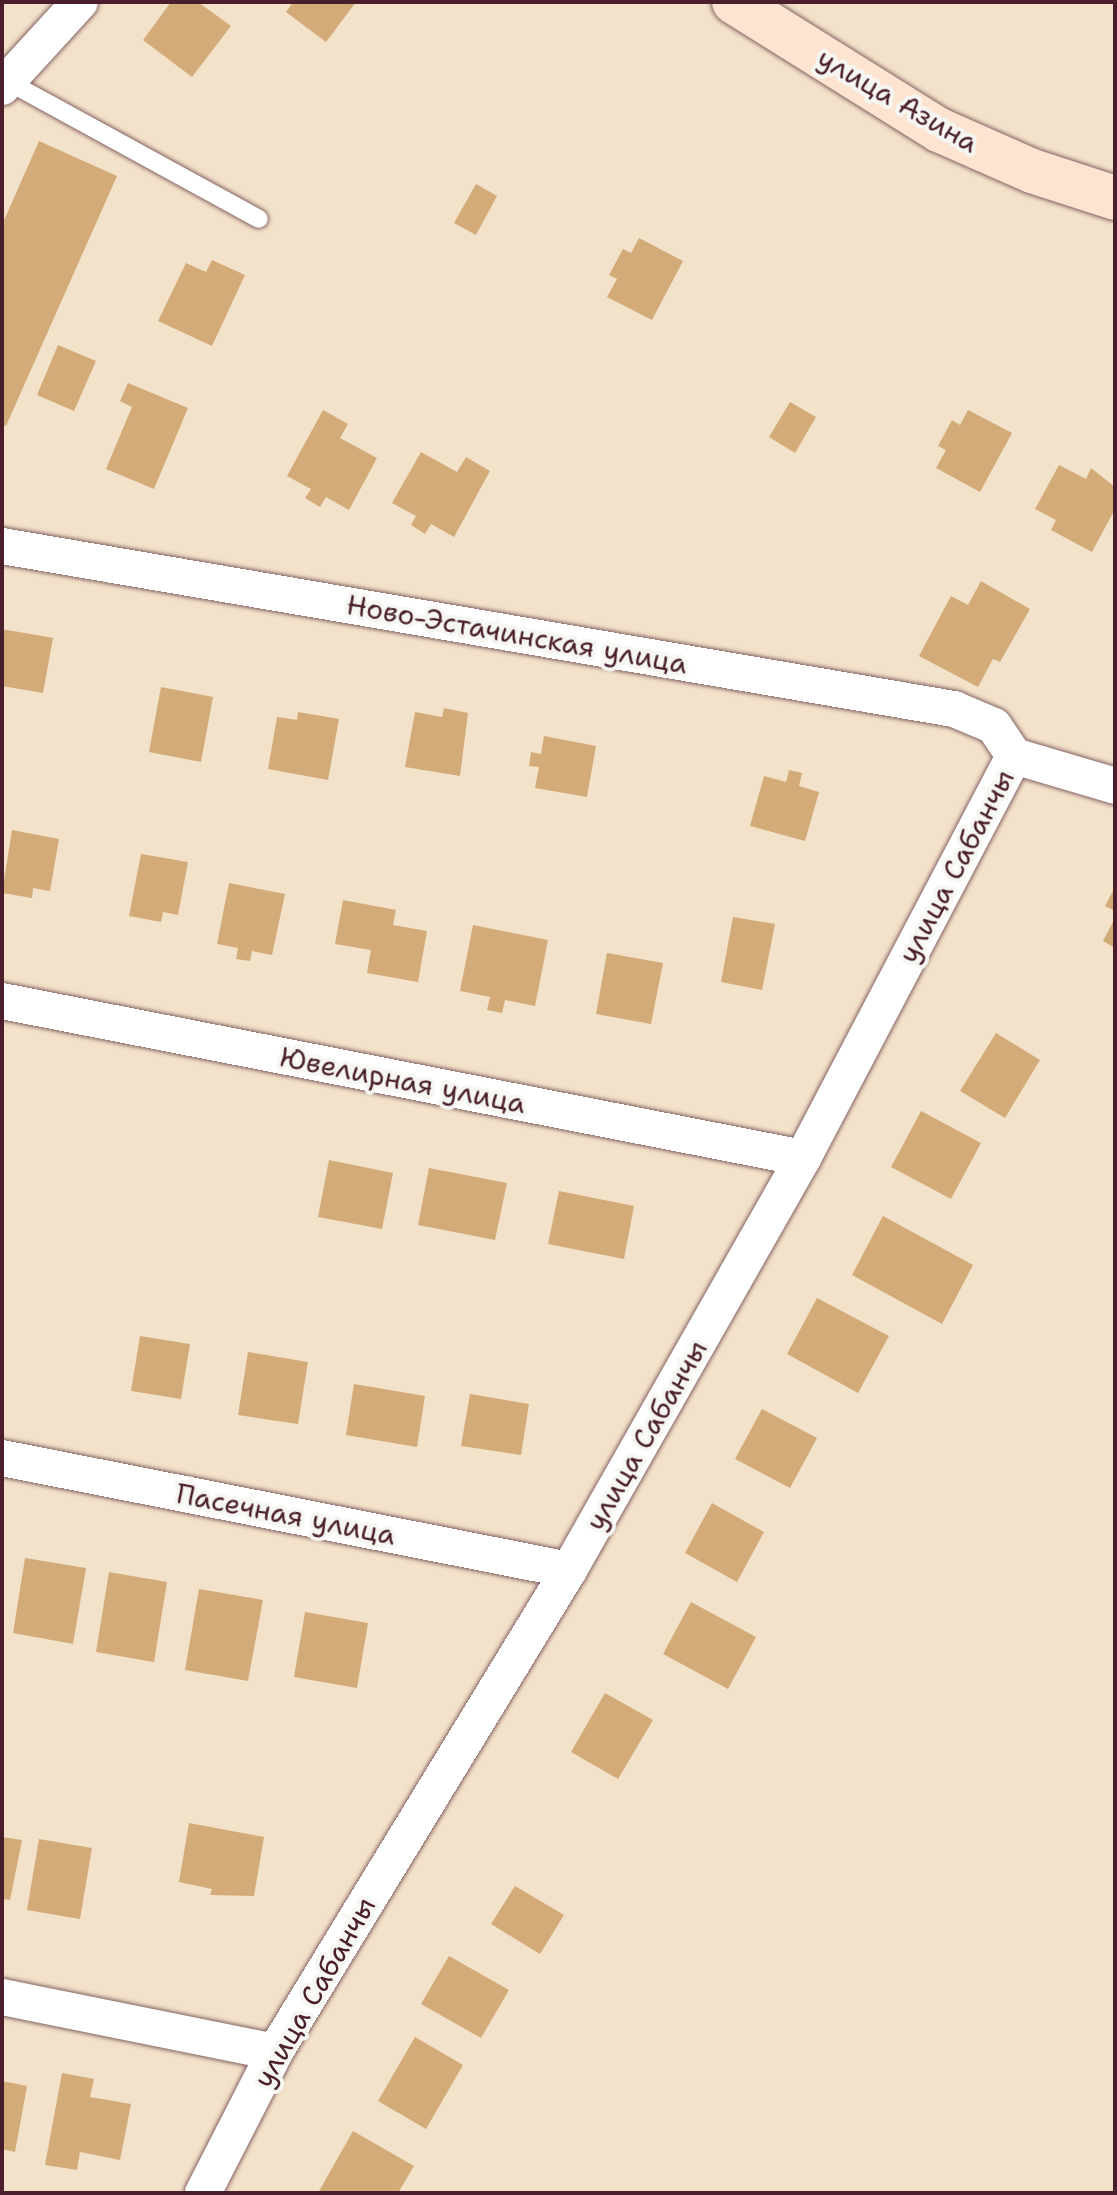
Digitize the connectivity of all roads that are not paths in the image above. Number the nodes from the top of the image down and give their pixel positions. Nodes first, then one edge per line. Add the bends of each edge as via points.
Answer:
1 (80, 2) edge
2 (734, 2) edge
3 (5, 84) edge
4 (1115, 198) edge
5 (259, 219) dead end
6 (2, 546) edge
7 (1014, 756) junction
8 (1115, 786) edge
9 (2, 1001) edge
10 (803, 1158) junction
11 (2, 1458) edge
12 (569, 1570) junction
13 (2, 1997) edge
14 (275, 2052) junction
15 (203, 2193) edge

1 - 3 street
2 - 4 street, улица Азина via 939,130 1032,171
3 - 5 lane
6 - 7 street, Ново-Эстачинская улица via 954,709 994,726
7 - 8 street, улица Сабанчы
7 - 10 street, улица Сабанчы
9 - 10 street, Ювелирная улица
10 - 12 street, улица Сабанчы
11 - 12 street, Пасечная улица
12 - 14 street, улица Сабанчы
13 - 14 street
14 - 15 street, улица Сабанчы

